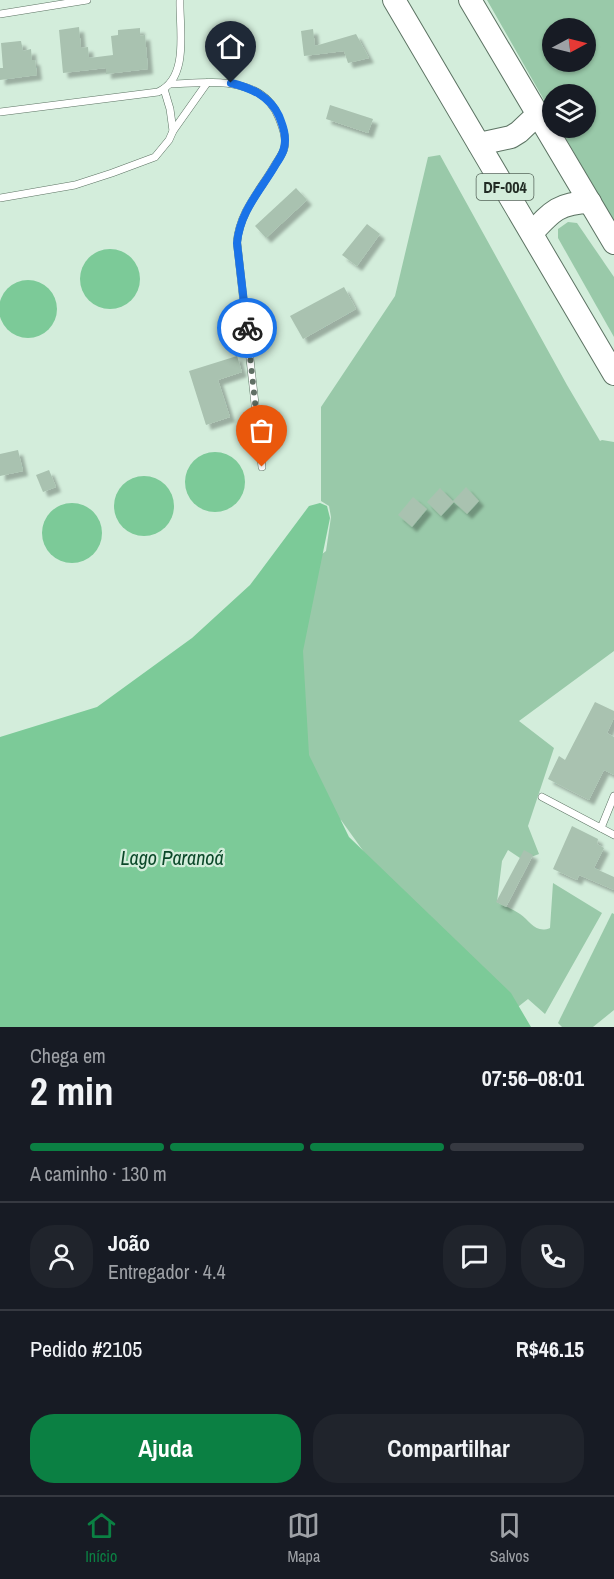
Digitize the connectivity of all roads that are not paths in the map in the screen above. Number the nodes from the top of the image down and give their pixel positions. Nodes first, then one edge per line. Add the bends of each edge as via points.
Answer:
1 (87, 0) edge
2 (180, 0) edge
3 (394, 0) edge
4 (470, 0) edge
5 (0, 14) edge
6 (207, 83) junction
7 (167, 86) junction
8 (0, 112) edge
9 (538, 114) junction
10 (173, 132) junction
11 (479, 144) junction
12 (0, 198) edge
13 (590, 202) junction
14 (532, 233) junction
15 (614, 243) edge
16 (614, 374) edge
17 (262, 467) dead end
18 (614, 796) edge
19 (542, 797) dead end
20 (601, 828) junction
21 (614, 835) edge

1 - 5 lane
2 - 7 lane via 180,59
3 - 11 highway, DF-004
4 - 9 highway
6 - 7 lane
6 - 10 lane
6 - 17 lane via 231,83 259,93 277,112 285,132 284,150 249,204 237,243
7 - 8 lane via 158,92
7 - 10 lane
9 - 11 highway via 511,137
9 - 13 highway
10 - 12 lane via 154,157 75,185
11 - 14 highway, DF-004
13 - 14 highway via 558,208
13 - 15 highway
14 - 16 highway, DF-004
18 - 20 lane
19 - 20 lane
20 - 21 lane

